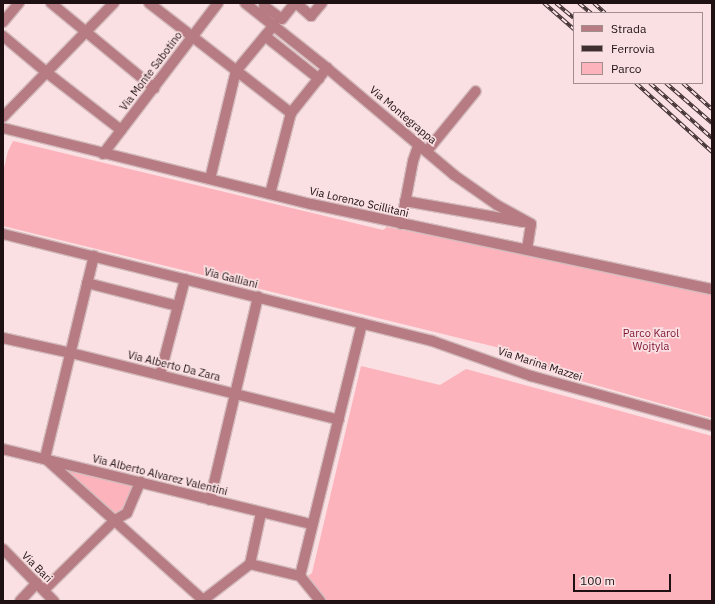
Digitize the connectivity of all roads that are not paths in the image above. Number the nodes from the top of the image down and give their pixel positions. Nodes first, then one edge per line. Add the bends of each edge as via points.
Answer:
1 (19, 3) edge
2 (51, 3) edge
3 (114, 3) edge
4 (149, 3) edge
5 (218, 3) edge
6 (245, 3) edge
7 (296, 3) edge
8 (322, 3) edge
9 (264, 6) dead end
10 (3, 22) edge
11 (274, 25) junction
12 (86, 31) junction
13 (3, 36) edge
14 (265, 36) junction
15 (192, 38) junction
16 (327, 68) junction
17 (236, 71) junction
18 (46, 72) junction
19 (319, 79) junction
20 (154, 88) junction
21 (476, 91) dead end
22 (291, 113) junction
23 (3, 117) edge
24 (3, 128) edge
25 (121, 130) junction
26 (423, 148) junction
27 (103, 154) junction
28 (210, 179) junction
29 (270, 194) junction
30 (405, 201) junction
31 (401, 224) junction
32 (531, 224) junction
33 (4, 235) edge
34 (527, 248) junction
35 (94, 256) junction
36 (185, 279) junction
37 (88, 283) junction
38 (712, 288) edge
39 (258, 297) junction
40 (178, 306) junction
41 (362, 323) junction
42 (3, 338) edge
43 (71, 353) junction
44 (160, 375) junction
45 (235, 394) junction
46 (339, 420) junction
47 (712, 426) edge
48 (3, 449) edge
49 (45, 458) junction
50 (140, 482) junction
51 (210, 500) junction
52 (261, 512) junction
53 (115, 520) junction
54 (311, 524) junction
55 (3, 549) edge
56 (250, 564) junction
57 (300, 576) junction
58 (40, 587) junction
59 (20, 601) edge
60 (54, 601) edge
61 (203, 601) edge
62 (320, 601) edge

1 - 10 street
2 - 12 street
3 - 12 street
4 - 15 street
5 - 15 street, Via Monte Sabotino
6 - 11 street, Via Montegrappa
7 - 8 street via 311,16
7 - 9 street via 282,19
11 - 14 street
11 - 16 street, Via Montegrappa
12 - 18 street
12 - 20 street
13 - 18 street
14 - 17 street
14 - 19 street
15 - 17 street
15 - 20 street, Via Monte Sabotino
16 - 19 street
16 - 26 street, Via Montegrappa
17 - 22 street
17 - 28 street
18 - 23 street
18 - 25 street
19 - 22 street
20 - 25 street, Via Monte Sabotino
21 - 26 street
22 - 29 street
24 - 27 street, Via Lorenzo Scillitani
25 - 27 street, Via Monte Sabotino
26 - 30 street via 413,161
26 - 32 street, Via Montegrappa via 460,179 497,205
27 - 28 street, Via Lorenzo Scillitani
28 - 29 street, Via Lorenzo Scillitani
29 - 31 street, Via Lorenzo Scillitani
30 - 31 street
30 - 32 street, Via Lorenzo Scillitani
31 - 34 street, Via Lorenzo Scillitani
32 - 34 street
33 - 35 street, Via Galliani
34 - 38 street, Via Lorenzo Scillitani
35 - 36 street, Via Galliani
35 - 37 street
36 - 39 street, Via Galliani
36 - 40 street
37 - 40 street
37 - 43 street
39 - 41 street, Via Galliani
39 - 45 street
40 - 44 street
41 - 46 street
41 - 47 street, Via Marina Mazzei via 432,341 531,376
42 - 43 street, Via Alberto Da Zara
43 - 44 street, Via Alberto Da Zara
43 - 49 street
44 - 45 street, Via Alberto Da Zara
45 - 46 street, Via Alberto Da Zara
45 - 51 street
46 - 54 street
48 - 49 street, Via Alberto Alvarez Valentini
49 - 50 street, Via Alberto Alvarez Valentini
49 - 53 street
50 - 51 street, Via Alberto Alvarez Valentini
50 - 53 street via 127,512
51 - 52 street, Via Alberto Alvarez Valentini
52 - 54 street, Via Alberto Alvarez Valentini
52 - 56 street
53 - 58 street
53 - 61 street
54 - 57 street
55 - 58 street, Via Bari
56 - 57 street
56 - 61 street
57 - 62 street
58 - 59 street
58 - 60 street, Via Bari

